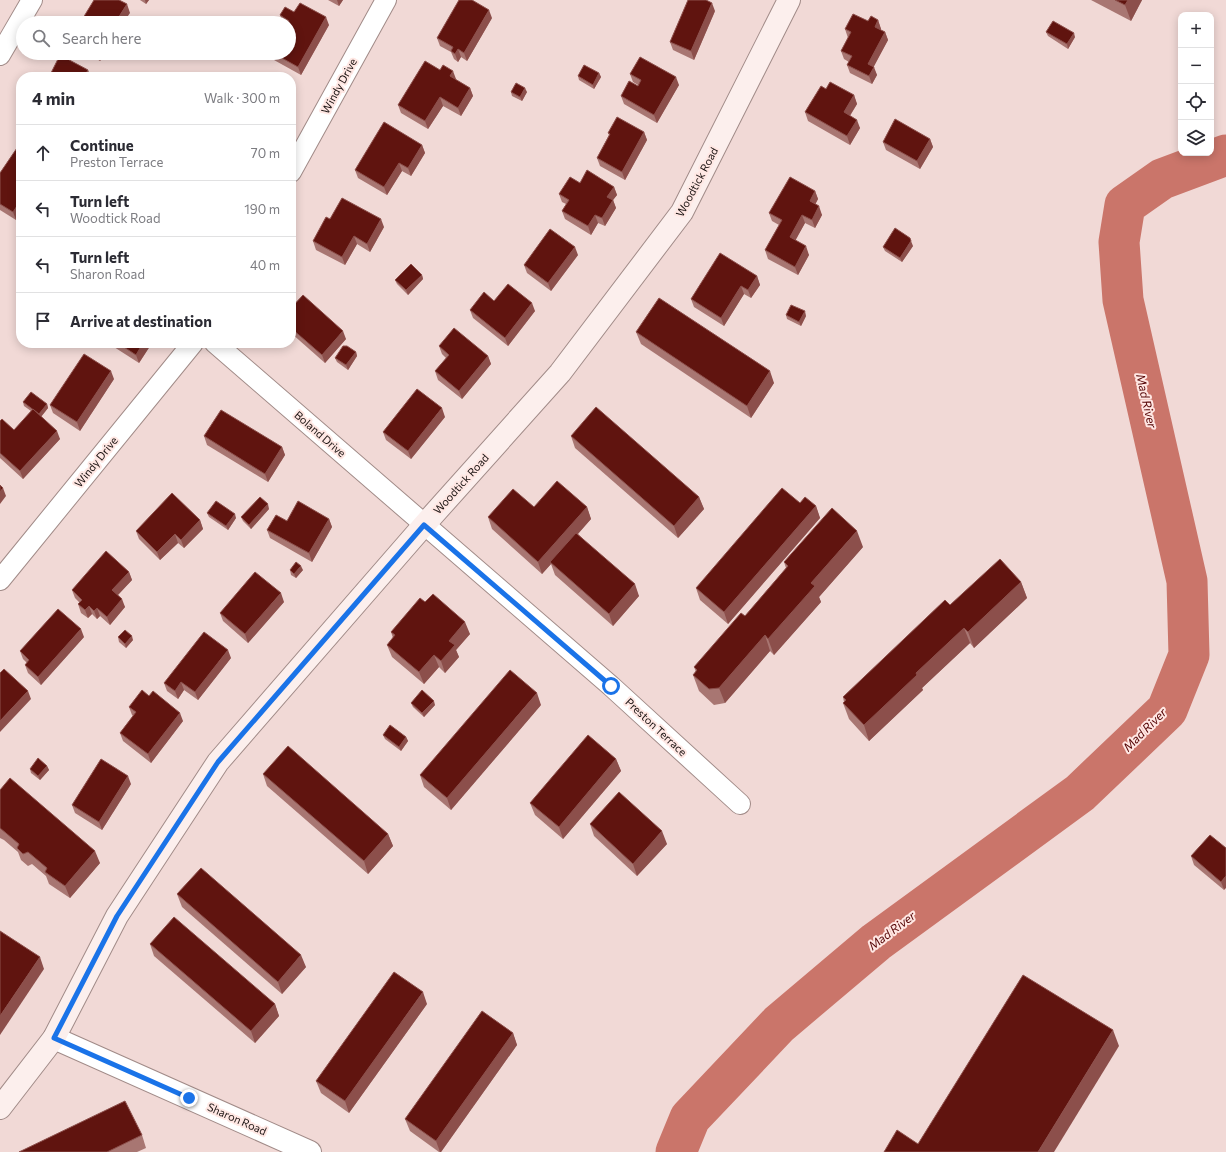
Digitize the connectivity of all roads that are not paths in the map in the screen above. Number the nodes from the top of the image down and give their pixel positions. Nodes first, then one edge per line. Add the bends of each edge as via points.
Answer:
1 (32, 0) edge
2 (386, 0) edge
3 (789, 0) edge
4 (23, 16) edge
5 (16, 28) edge
6 (0, 55) edge
7 (296, 163) edge
8 (189, 348) edge
9 (221, 348) edge
10 (424, 525) junction
11 (0, 580) edge
12 (740, 804) dead end
13 (54, 1038) junction
14 (0, 1108) edge
15 (310, 1152) edge

1 - 4 street
2 - 7 street, Windy Drive
3 - 10 main road, Woodtick Road via 682,212 560,374
5 - 6 street
8 - 11 street, Windy Drive
9 - 10 street, Boland Drive
10 - 12 street, Preston Terrace via 611,686
10 - 13 main road, Woodtick Road via 218,762 117,916
13 - 14 main road, Woodtick Road
13 - 15 street, Sharon Road

